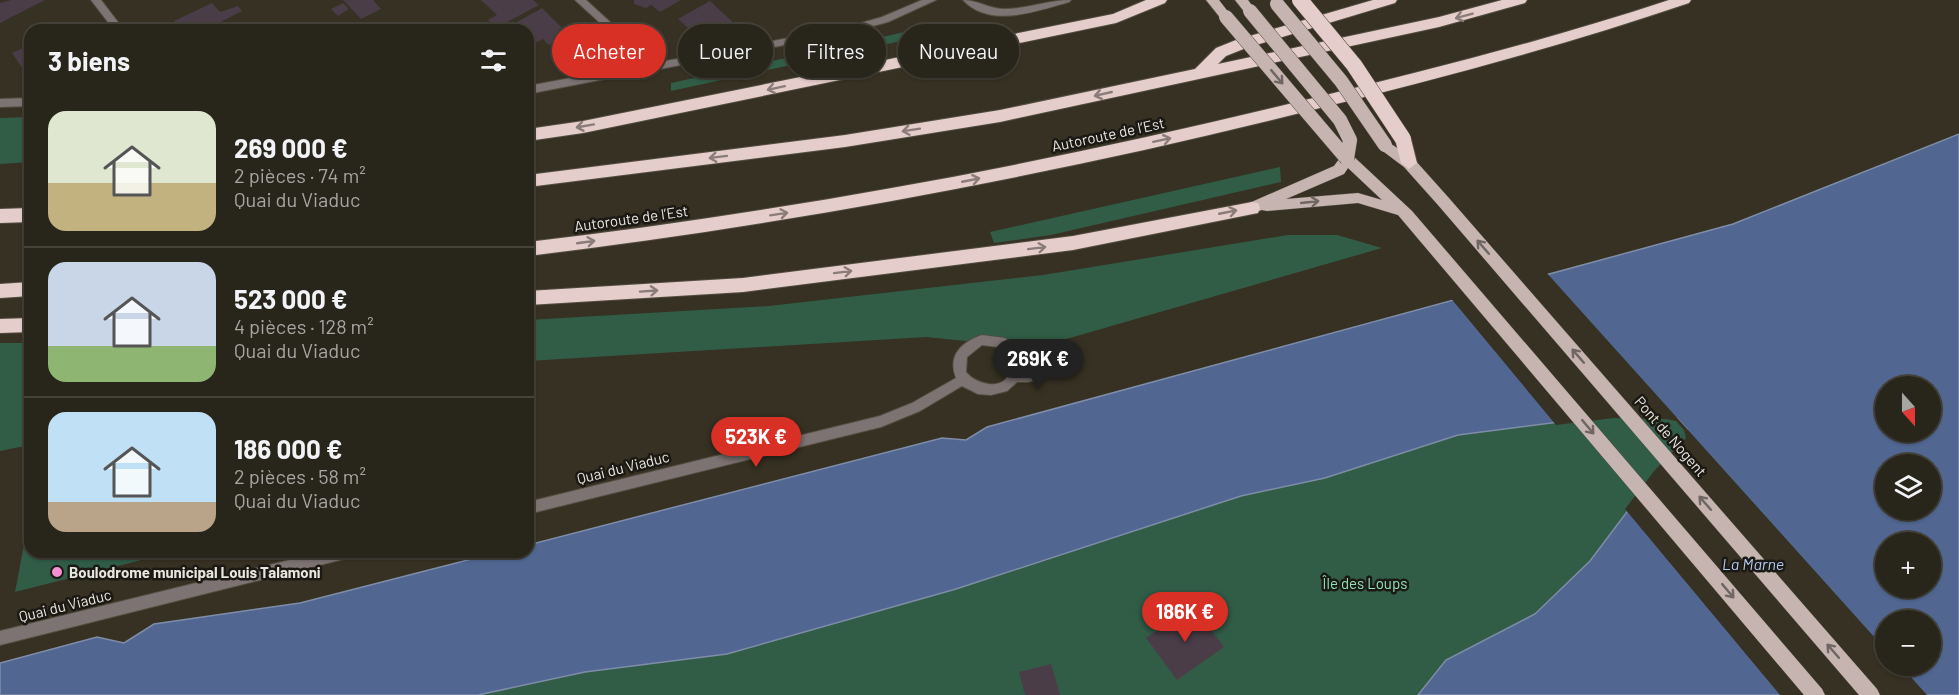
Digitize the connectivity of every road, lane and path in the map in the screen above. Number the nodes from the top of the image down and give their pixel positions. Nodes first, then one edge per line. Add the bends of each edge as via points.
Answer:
1 (96, 0) edge
2 (580, 0) edge
3 (931, 0) edge
4 (968, 0) edge
5 (1066, 0) edge
6 (1160, 0) edge
7 (1212, 0) edge
8 (1241, 0) edge
9 (1300, 0) edge
10 (1390, 0) edge
11 (1520, 0) edge
12 (1684, 0) edge
13 (1275, 2) edge
14 (114, 24) edge
15 (606, 24) edge
16 (666, 66) edge
17 (1200, 71) junction
18 (597, 78) edge
19 (534, 89) edge
20 (24, 102) edge
21 (0, 103) edge
22 (534, 134) edge
23 (1347, 159) junction
24 (1409, 163) junction
25 (534, 180) edge
26 (1252, 208) junction
27 (24, 215) edge
28 (1407, 215) junction
29 (0, 216) edge
30 (534, 248) edge
31 (24, 290) edge
32 (0, 291) edge
33 (534, 298) edge
34 (24, 325) edge
35 (0, 326) edge
36 (1057, 370) dead end
37 (1014, 377) junction
38 (964, 380) junction
39 (534, 507) edge
40 (324, 558) edge
41 (0, 638) edge
42 (1816, 695) edge
43 (1871, 695) edge

1 - 14 street
2 - 15 street
3 - 16 street via 885,20
4 - 5 street via 990,12 1005,14
6 -> 22 highway via 1116,18
7 -> 23 main road, bridge
8 - 23 main road, bridge via 1340,120 1350,140
9 - 24 highway, bridge via 1354,65 1403,139
10 - 17 highway via 1241,44 1221,52
11 -> 17 highway via 1439,22
30 -> 12 highway, Autoroute de l’Est via 853,203 1037,168 1239,123 1473,63
13 - 24 main road, Pont de Nogent, bridge via 1341,81 1385,145
17 -> 25 highway via 1000,116 845,141
18 - 19 street
20 - 21 street
23 - 26 main road via 1339,170
23 - 28 main road
43 -> 24 main road, Pont de Nogent
26 -> 28 main road via 1358,198
33 -> 26 highway via 743,285 1073,243
27 - 29 highway
28 -> 42 main road
31 - 32 highway
34 - 35 highway
36 - 37 street
37 - 38 street via 1008,384 990,390
37 - 38 street via 1018,369 1015,353 992,340 966,348 959,364
38 - 39 street, Quai du Viaduc via 881,421
40 - 41 street, Quai du Viaduc

